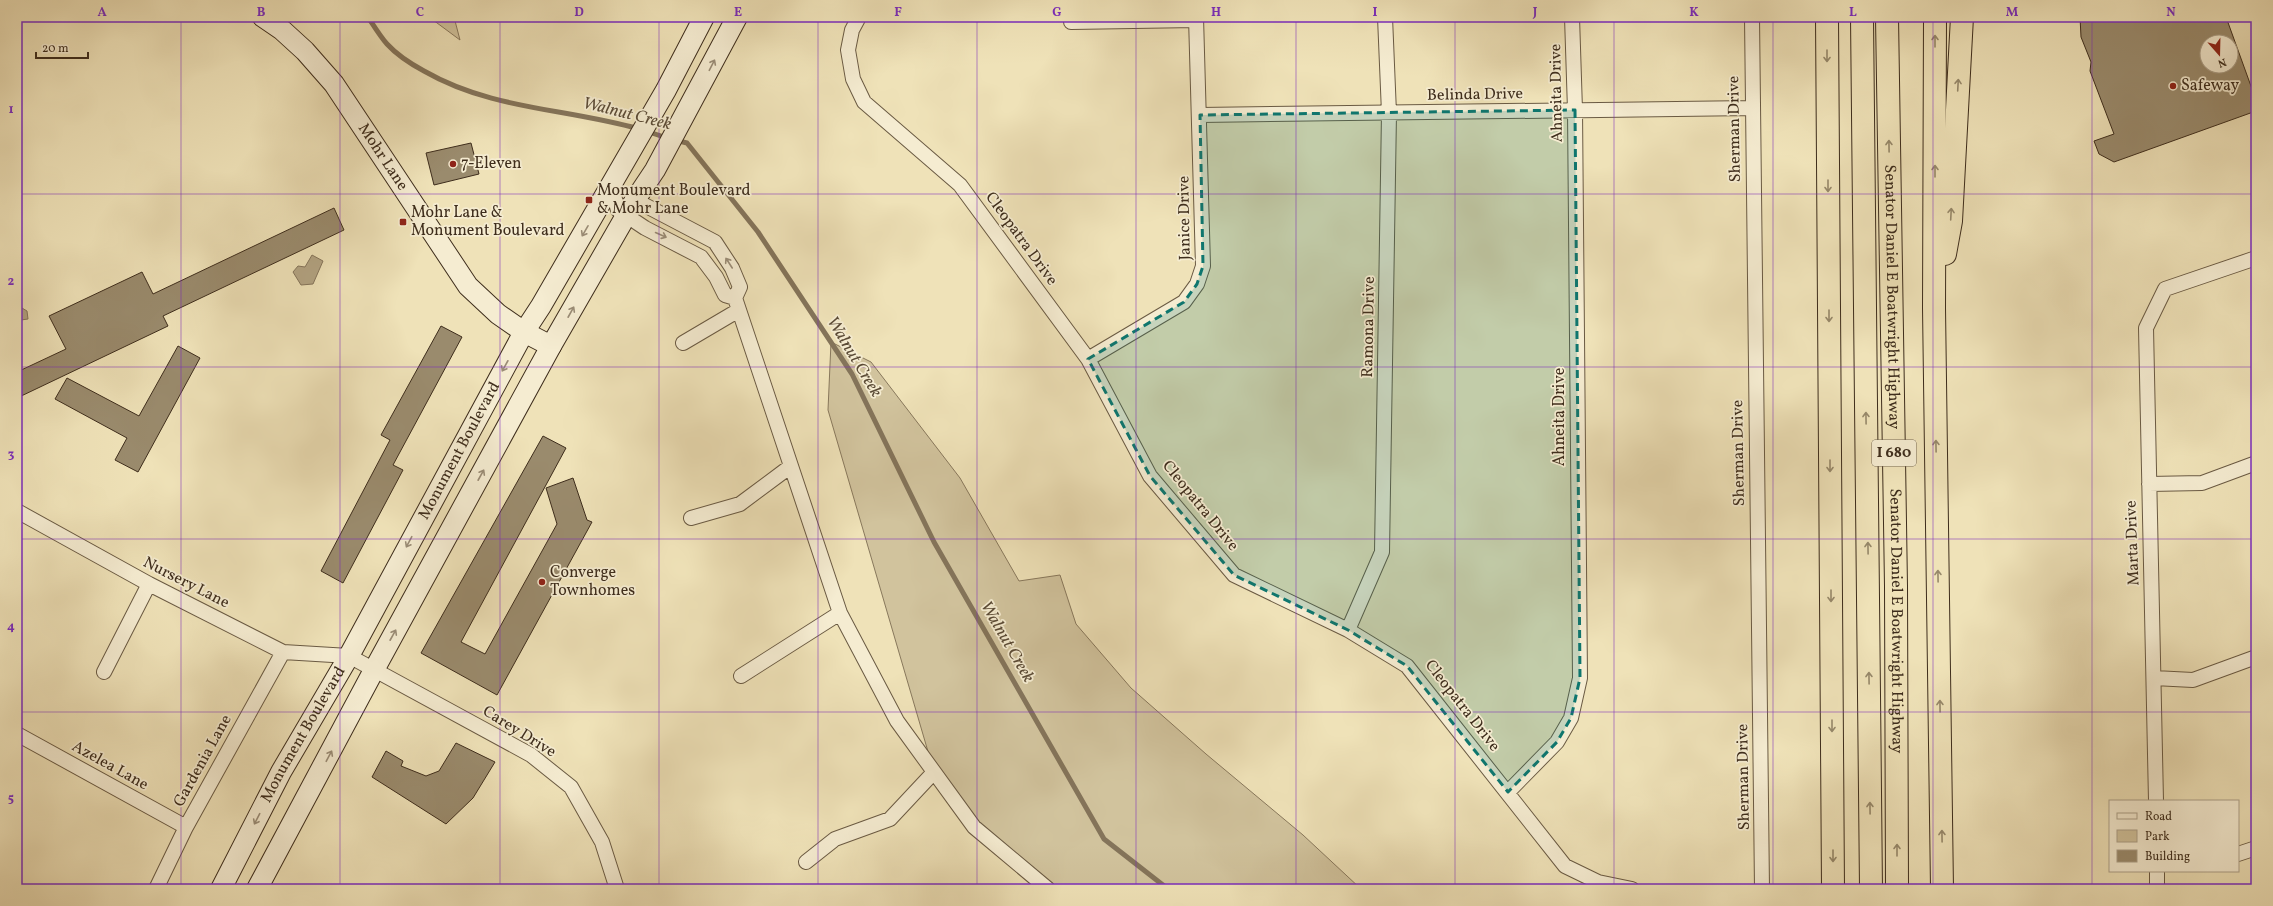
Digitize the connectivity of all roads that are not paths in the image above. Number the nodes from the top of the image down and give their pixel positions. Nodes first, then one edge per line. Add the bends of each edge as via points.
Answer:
1 (263, 17) edge
2 (704, 17) edge
3 (737, 17) edge
4 (859, 17) edge
5 (1385, 17) edge
6 (1572, 17) edge
7 (1752, 17) edge
8 (1827, 17) edge
9 (1862, 17) edge
10 (1886, 17) edge
11 (1935, 17) edge
12 (1962, 17) edge
13 (1196, 19) edge
14 (1071, 22) dead end
15 (1752, 108) junction
16 (1575, 110) junction
17 (1389, 113) junction
18 (1200, 115) junction
19 (611, 185) junction
20 (631, 208) junction
21 (2256, 258) edge
22 (737, 304) junction
23 (1934, 308) junction
24 (524, 332) junction
25 (683, 344) dead end
26 (551, 346) junction
27 (1088, 359) junction
28 (2256, 463) edge
29 (791, 466) junction
30 (2149, 484) junction
31 (18, 514) edge
32 (691, 518) dead end
33 (149, 584) junction
34 (840, 613) junction
35 (1348, 630) junction
36 (283, 652) junction
37 (349, 656) junction
38 (2256, 657) edge
39 (374, 670) junction
40 (104, 672) dead end
41 (741, 676) dead end
42 (2154, 678) junction
43 (17, 734) edge
44 (934, 772) junction
45 (1508, 792) junction
46 (2156, 800) edge
47 (186, 827) junction
48 (2256, 848) edge
49 (2239, 854) edge
50 (806, 862) dead end
51 (2162, 872) edge
52 (156, 889) edge
53 (221, 889) edge
54 (257, 889) edge
55 (617, 889) edge
56 (1048, 889) edge
57 (1632, 889) edge
58 (1762, 889) edge
59 (1833, 889) edge
60 (1871, 889) edge
61 (1897, 889) edge
62 (1942, 889) edge
63 (2157, 889) edge

1 - 24 main road, Mohr Lane via 306,51 334,84 468,286 498,314
2 - 19 main road, Monument Boulevard via 666,90
20 -> 3 main road, Monument Boulevard via 655,170
4 - 27 street, Cleopatra Drive via 852,30 848,50 853,79 864,102 960,185
5 - 17 street, Ramona Drive
6 - 16 street, Ahneita Drive
7 - 15 street, Sherman Drive
8 -> 59 highway
60 -> 9 highway, I 680
61 -> 10 highway, Senator Daniel E Boatwright Highway / I 680 via 1896,586
23 -> 11 highway
23 -> 12 highway via 1951,221
13 - 14 street
13 - 18 street, Janice Drive
15 - 16 street, Belinda Drive
15 - 58 street, Sherman Drive
16 - 17 street, Belinda Drive
16 - 45 street, Ahneita Drive via 1580,678 1571,718 1557,742
17 - 18 street, Belinda Drive
17 - 35 street, Ramona Drive via 1382,552
18 - 27 street, Janice Drive via 1203,266 1197,284 1184,302
19 - 20 street via 618,210
19 -> 24 main road, Monument Boulevard
20 -> 22 street via 645,228 701,257 716,277 725,295
22 -> 20 street via 740,287 732,268 715,242
26 -> 20 main road, Monument Boulevard
21 - 30 street, Marta Drive via 2165,289 2146,328
22 - 25 street
22 - 29 street
62 -> 23 highway
24 - 26 main road, Mohr Lane
24 -> 37 main road, Monument Boulevard
39 -> 26 main road, Monument Boulevard
27 - 35 street, Cleopatra Drive via 1150,476 1234,574
28 - 30 street via 2202,483
29 - 32 street via 740,504
29 - 34 street
30 - 42 street, Marta Drive
31 - 33 street, Nursery Lane
33 - 36 street, Nursery Lane
33 - 40 street
34 - 41 street
34 - 44 street via 897,721
35 - 45 street, Cleopatra Drive via 1407,666
36 - 37 street, Nursery Lane
36 - 47 street, Gardenia Lane
37 - 39 street, Carey Drive
37 -> 53 main road, Monument Boulevard via 281,772
38 - 42 street via 2193,680
54 -> 39 main road, Monument Boulevard
39 - 55 street, Carey Drive via 531,756 571,787 602,842
42 - 46 street, Marta Drive
43 - 47 street, Azelea Lane
44 - 50 street via 890,818 835,839
44 - 56 street via 974,827
45 - 57 street, Cleopatra Drive via 1565,866 1598,882
47 - 52 street, Gardenia Lane
48 - 49 street
51 - 63 street

